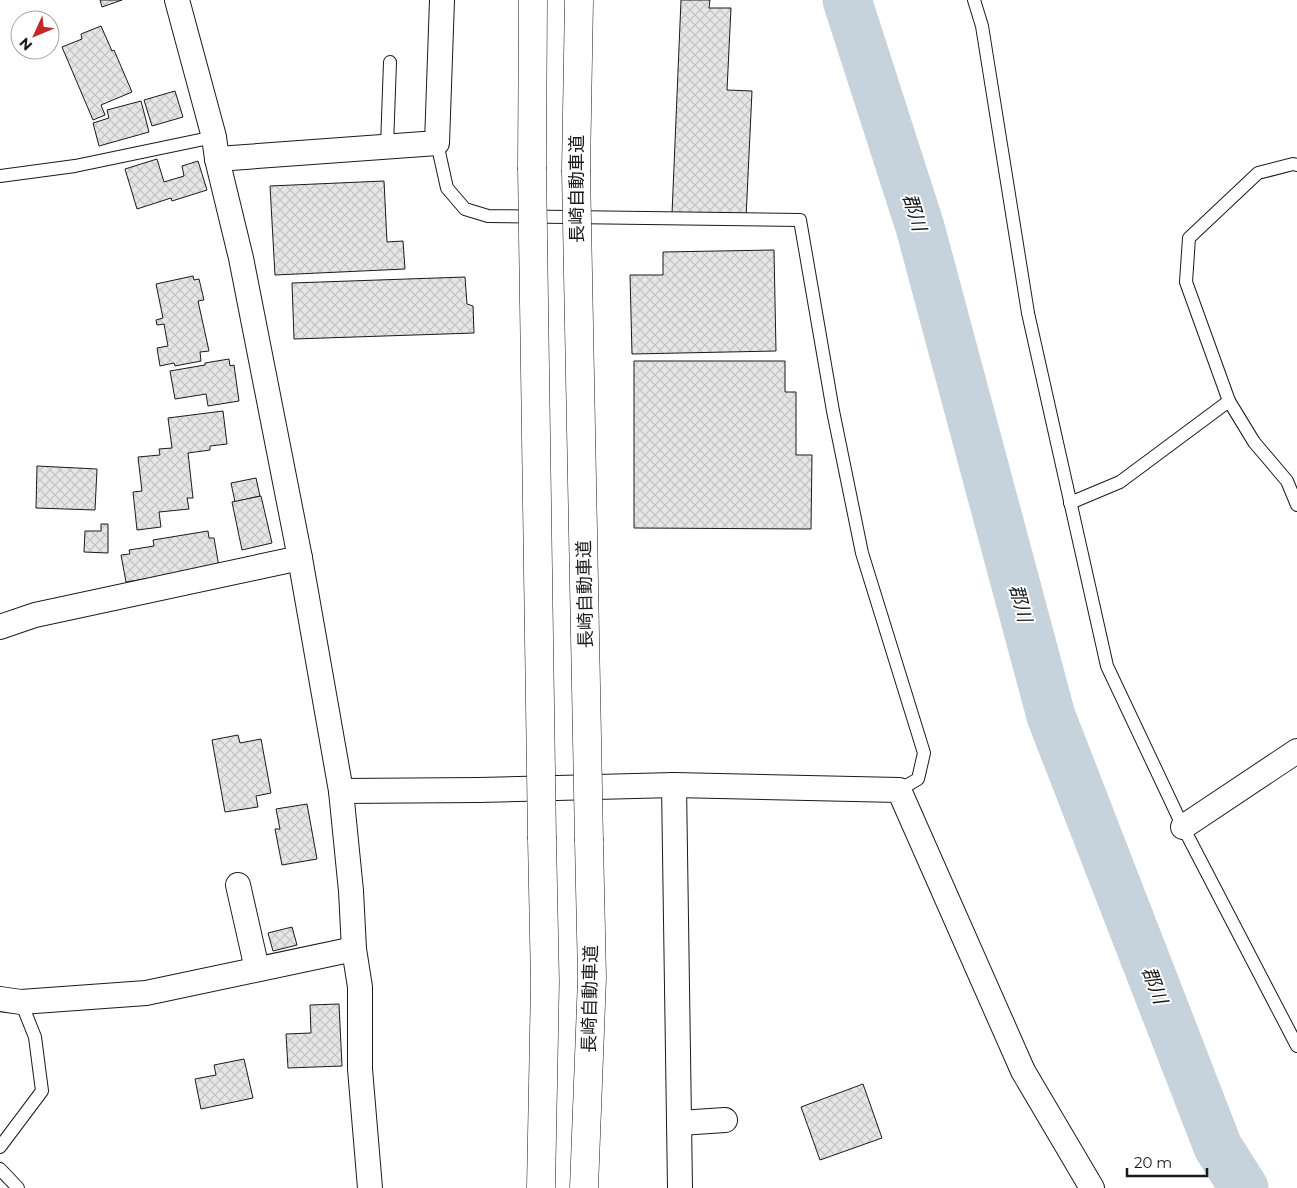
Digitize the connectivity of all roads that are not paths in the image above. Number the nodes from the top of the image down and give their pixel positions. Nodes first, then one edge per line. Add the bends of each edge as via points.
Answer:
1 (177, 0) edge
2 (442, 0) edge
3 (533, 0) edge
4 (579, 0) edge
5 (974, 0) edge
6 (390, 62) dead end
7 (437, 142) junction
8 (387, 146) junction
9 (216, 148) junction
10 (1297, 165) edge
11 (0, 176) edge
12 (1229, 401) junction
13 (1070, 503) junction
14 (1297, 505) edge
15 (300, 558) junction
16 (0, 627) edge
17 (1297, 751) edge
18 (674, 785) junction
19 (899, 790) junction
20 (341, 791) junction
21 (1183, 827) junction
22 (238, 885) dead end
23 (354, 949) junction
24 (257, 969) junction
25 (11, 1001) edge
26 (1297, 1046) edge
27 (725, 1120) dead end
28 (680, 1123) junction
29 (0, 1147) edge
30 (0, 1169) edge
31 (18, 1188) edge
32 (370, 1188) edge
33 (542, 1188) edge
34 (584, 1188) edge
35 (680, 1188) edge
36 (1092, 1188) edge

1 - 9 street
2 - 7 street
3 - 33 highway, bridge via 532,167 545,982
4 - 34 highway, 長崎自動車道, bridge via 576,170 592,978
5 - 13 lane via 983,35 1028,313
6 - 8 lane
7 - 8 street
7 - 19 lane via 446,188 465,209 488,216 800,220 833,411 862,552 924,753 918,779
8 - 9 street
9 - 11 lane
9 - 15 street
10 - 12 lane via 1258,173 1189,238 1186,282
12 - 13 lane via 1120,482
12 - 14 lane via 1254,442 1287,481
13 - 21 lane via 1107,666
15 - 16 street via 35,615
15 - 20 street
17 - 21 street
18 - 19 street
18 - 20 street
18 - 28 street
19 - 36 street via 1023,1070
20 - 23 street
21 - 26 lane
22 - 24 street
23 - 24 street
23 - 32 street via 360,987 360,1069
24 - 25 street via 146,993
25 - 29 lane via 35,1037 42,1091
27 - 28 street
28 - 35 street
30 - 31 lane

